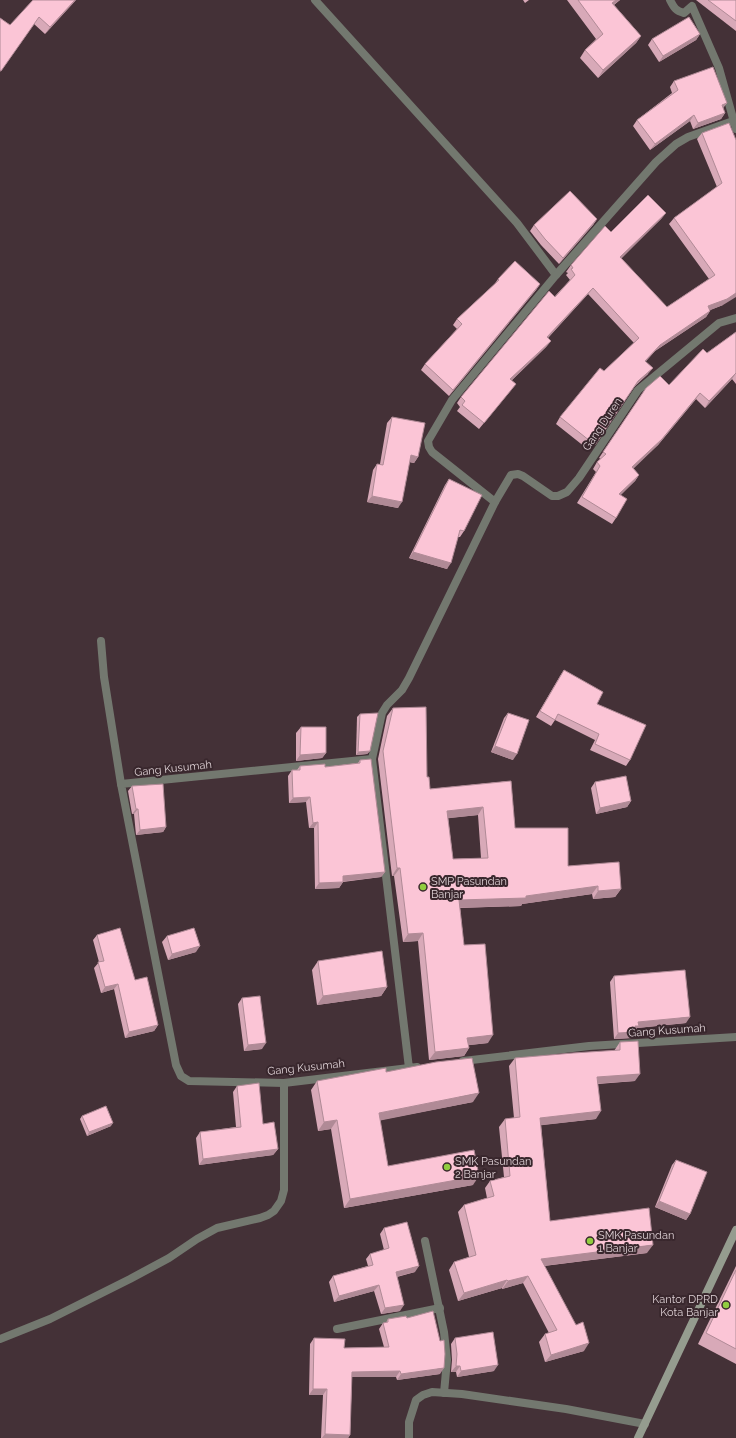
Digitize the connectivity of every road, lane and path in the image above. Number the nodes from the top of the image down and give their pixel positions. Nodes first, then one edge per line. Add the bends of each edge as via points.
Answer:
1 (315, 0) edge
2 (670, 0) edge
3 (699, 0) edge
4 (692, 6) junction
5 (735, 125) edge
6 (556, 275) junction
7 (736, 318) edge
8 (494, 502) junction
9 (101, 641) dead end
10 (372, 759) junction
11 (121, 784) junction
12 (736, 1037) edge
13 (456, 1062) edge
14 (425, 1066) edge
15 (409, 1068) junction
16 (284, 1083) junction
17 (736, 1230) edge
18 (425, 1241) dead end
19 (440, 1308) junction
20 (337, 1329) dead end
21 (0, 1339) edge
22 (444, 1393) junction
23 (645, 1424) junction
24 (409, 1438) edge
25 (638, 1438) edge

1 - 6 street via 517,223
2 - 4 street via 678,12 684,13
3 - 4 street
4 - 5 street via 720,68
5 - 6 street via 688,137 676,144 656,162
6 - 8 street via 452,400 428,441 432,452
7 - 8 street, Gang Duren via 719,323 638,390 567,492 552,496 518,474 511,475
8 - 10 street, Gang Duren via 410,678 382,713
9 - 11 street via 104,677
10 - 11 street, Gang Kusumah
10 - 15 street
11 - 16 street, Gang Kusumah via 174,1057 181,1076 189,1081
12 - 13 street, Gang Kusumah via 589,1046
14 - 15 street, Gang Kusumah
15 - 16 street, Gang Kusumah
16 - 21 street via 284,1190 281,1201 274,1211 260,1218 217,1228 130,1279 50,1319
17 - 23 main road
18 - 19 street
19 - 20 street
19 - 22 street via 447,1360
22 - 23 street via 566,1409
22 - 24 street via 432,1392 416,1400 409,1422
23 - 25 main road

